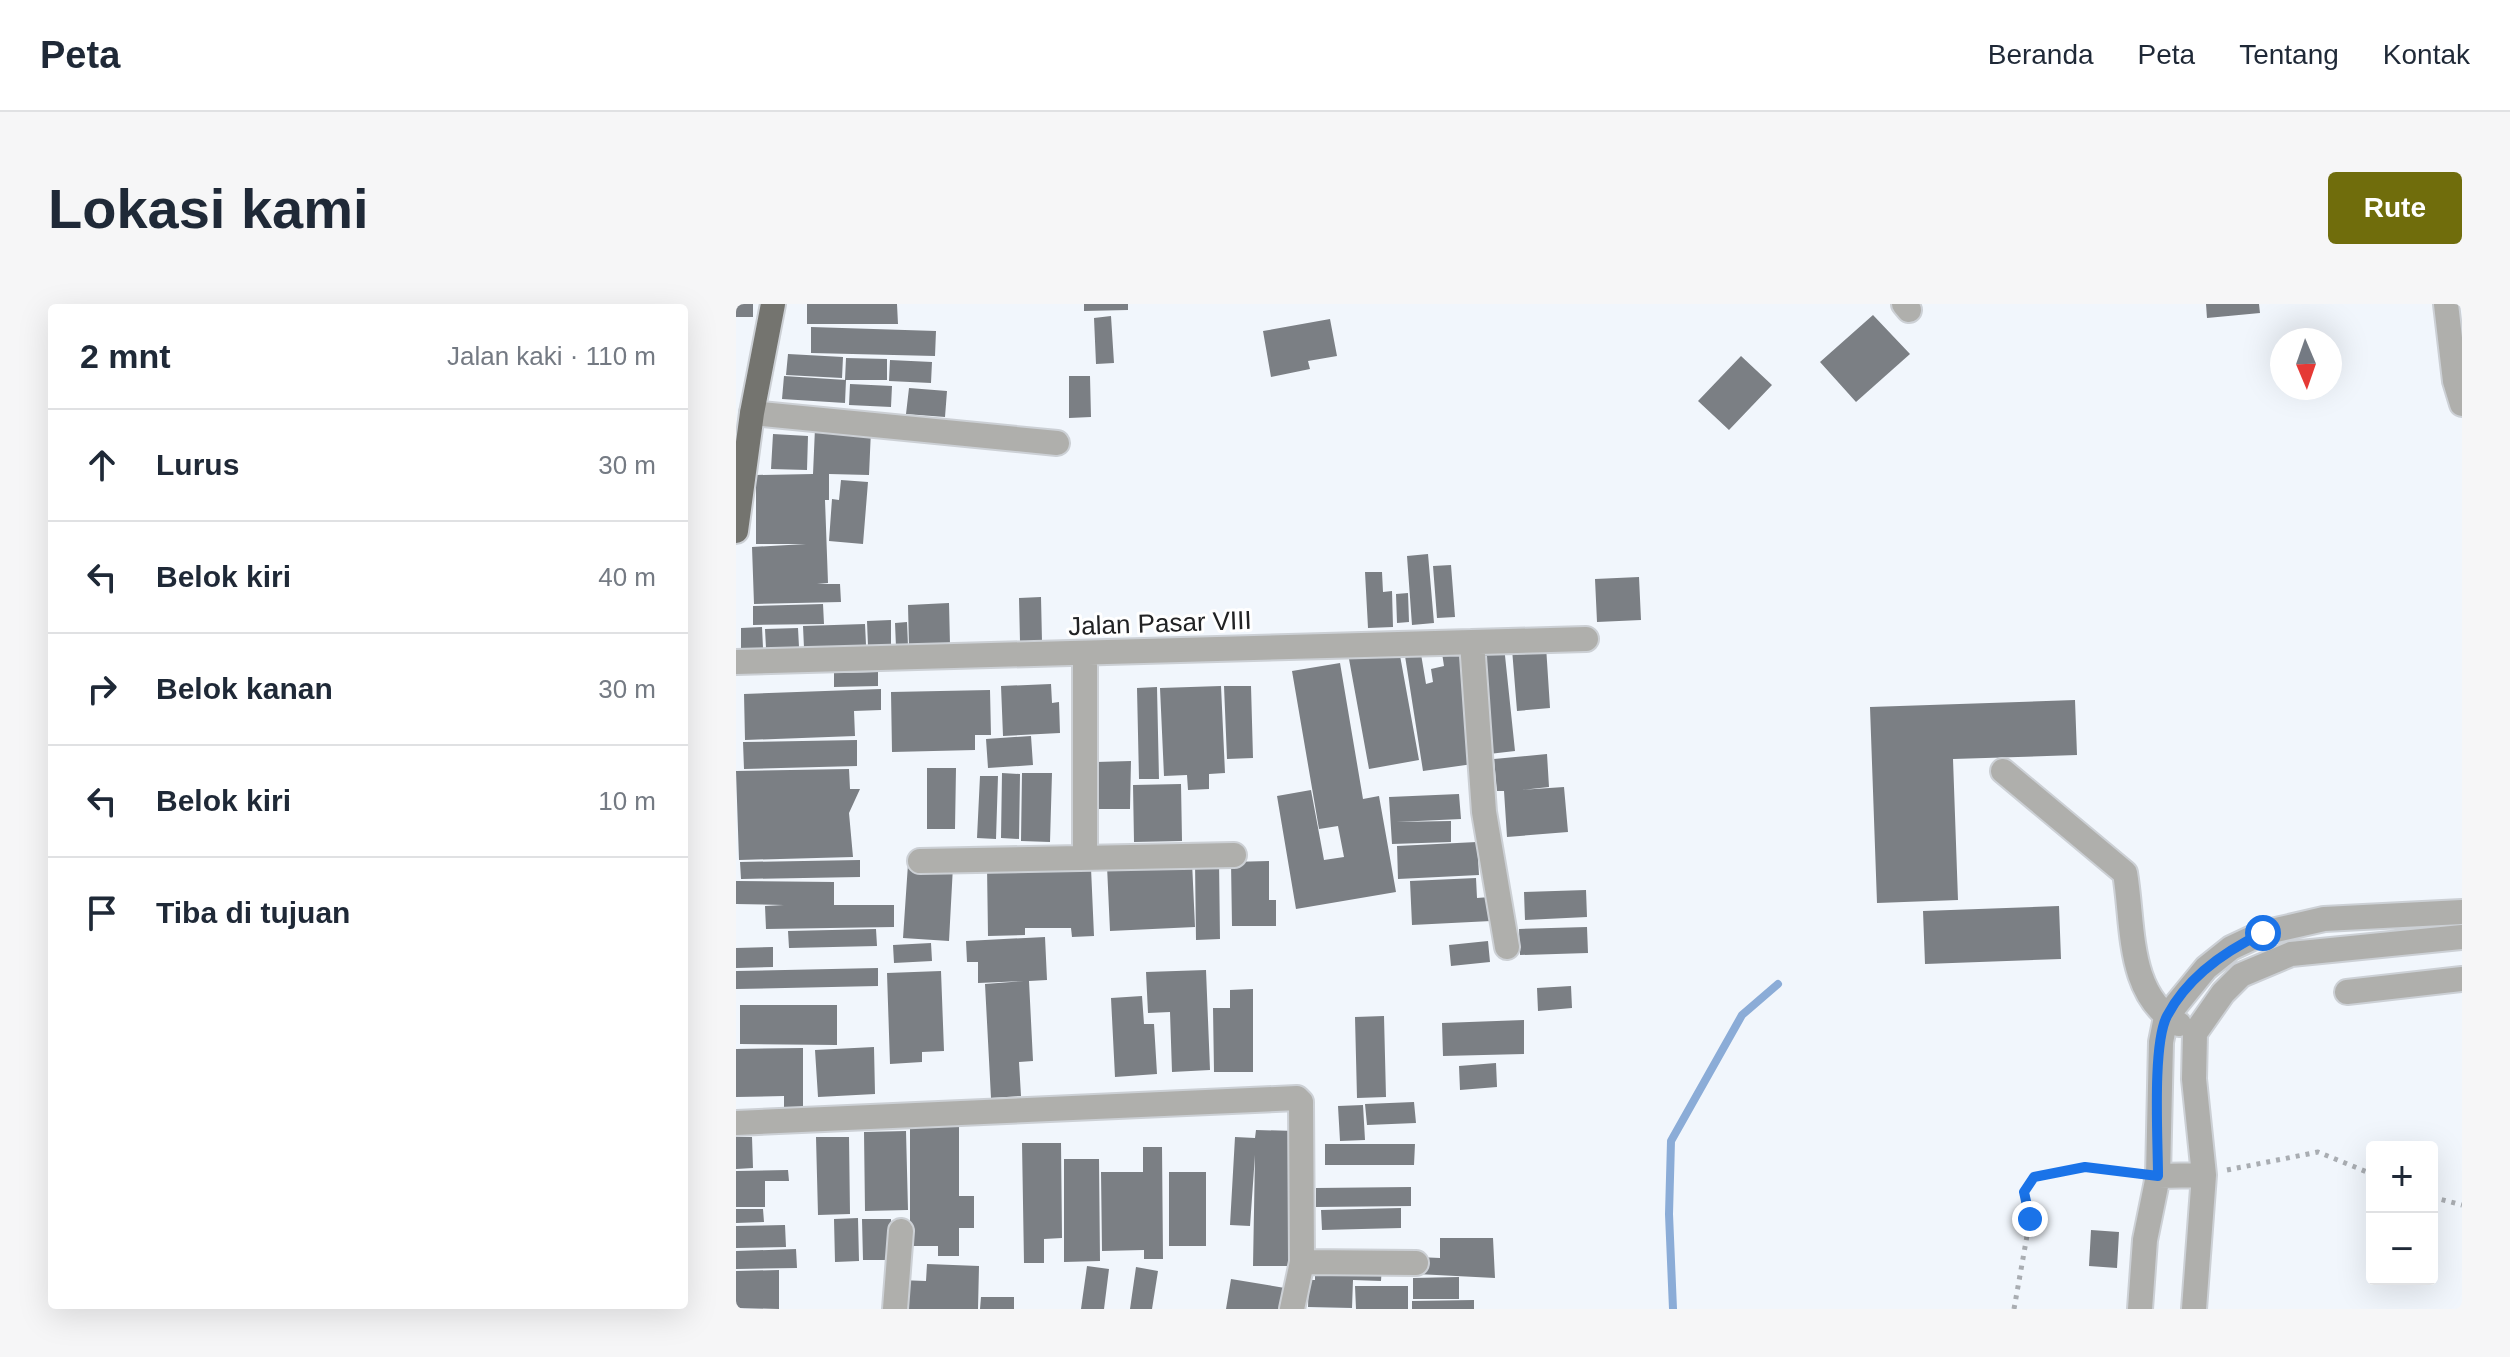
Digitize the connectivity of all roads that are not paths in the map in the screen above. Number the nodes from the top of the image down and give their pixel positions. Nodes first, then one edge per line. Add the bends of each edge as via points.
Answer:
1 (773, 304) edge
2 (2446, 304) edge
3 (2462, 404) edge
4 (752, 413) junction
5 (1057, 443) dead end
6 (736, 531) edge
7 (1586, 639) dead end
8 (1472, 642) junction
9 (1085, 654) junction
10 (736, 662) edge
11 (2003, 771) dead end
12 (1234, 855) dead end
13 (1085, 858) junction
14 (920, 861) dead end
15 (2462, 912) edge
16 (2462, 937) edge
17 (1507, 947) dead end
18 (2462, 979) edge
19 (2347, 992) dead end
20 (2166, 1017) junction
21 (2195, 1033) junction
22 (736, 1123) edge
23 (2204, 1175) junction
24 (2158, 1176) junction
25 (901, 1231) dead end
26 (1302, 1262) junction
27 (1416, 1263) dead end
28 (895, 1309) edge
29 (1292, 1309) edge
30 (2140, 1309) edge
31 (2194, 1309) edge

1 - 4 main road
2 - 3 street
4 - 5 street
4 - 6 main road
7 - 8 street, Jalan Pasar VIII
8 - 9 street, Jalan Pasar VIII
8 - 17 street via 1484,812
9 - 10 street, Jalan Pasar VIII
9 - 13 street
11 - 20 street via 2125,873 2143,988
12 - 13 street
13 - 14 street
15 - 20 street via 2324,919 2263,933 2206,968
16 - 21 street via 2321,949 2264,962 2223,993
18 - 19 street
20 - 21 street
20 - 24 street
21 - 23 street
22 - 26 street via 1297,1098
23 - 24 street
23 - 31 street
24 - 30 street via 2145,1240
25 - 28 street
26 - 27 street
26 - 29 street

